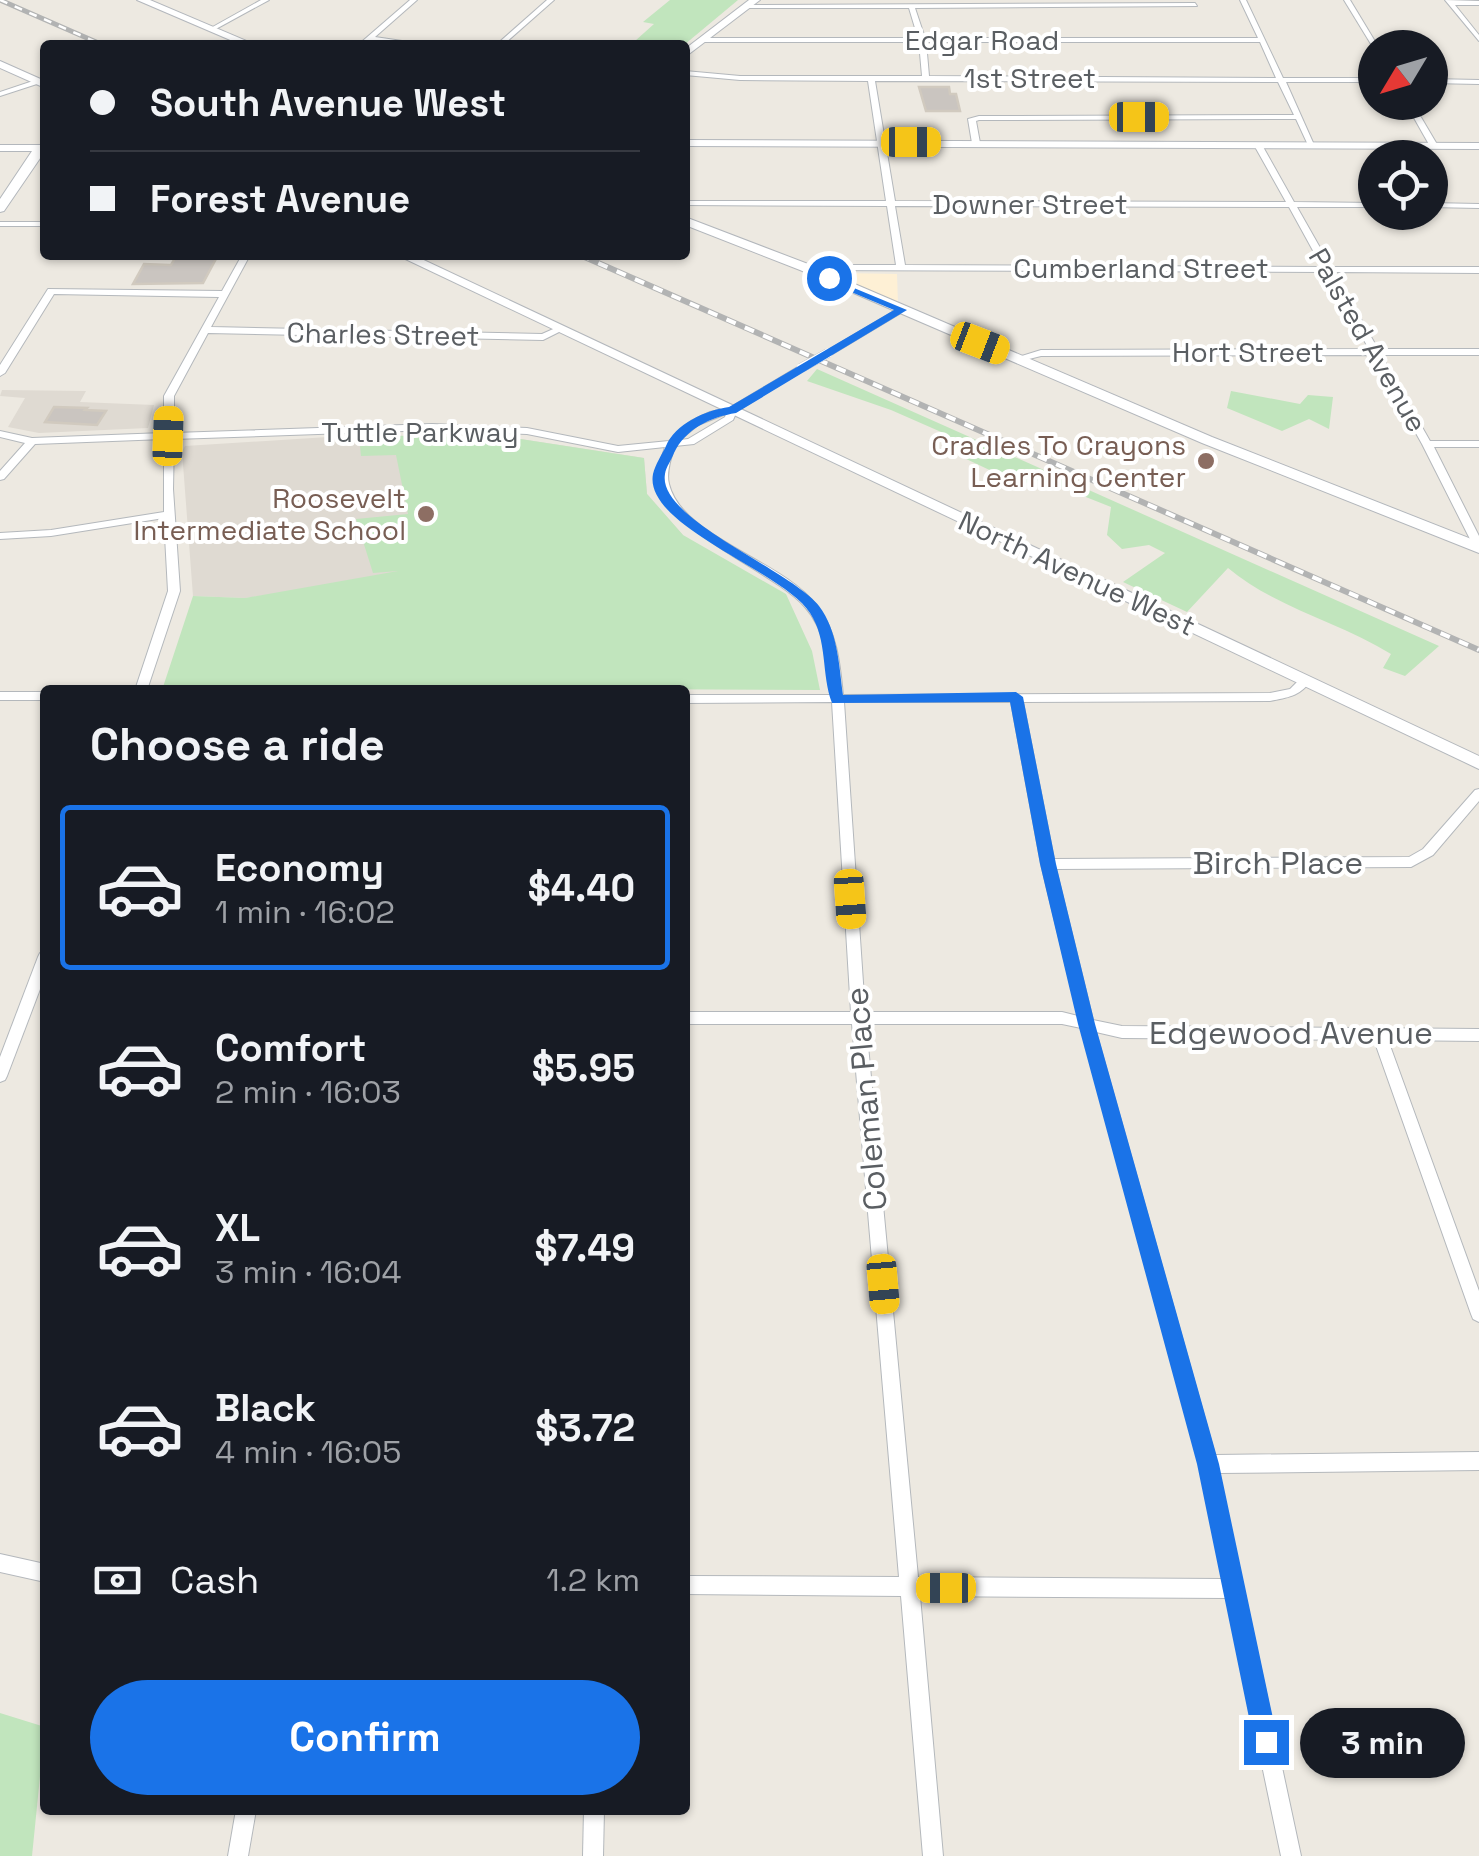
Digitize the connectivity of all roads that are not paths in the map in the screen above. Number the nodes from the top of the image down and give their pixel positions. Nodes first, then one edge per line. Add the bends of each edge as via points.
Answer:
1 (142, 0) edge
2 (266, 0) edge
3 (414, 0) edge
4 (551, 0) edge
5 (1243, 0) edge
6 (1347, 0) edge
7 (1450, 2) edge
8 (752, 3) edge
9 (1479, 4) edge
10 (912, 5) junction
11 (1195, 5) dead end
12 (212, 29) junction
13 (1365, 30) edge
14 (1479, 38) edge
15 (922, 39) junction
16 (239, 40) edge
17 (367, 40) edge
18 (505, 40) edge
19 (703, 40) junction
20 (1261, 40) junction
21 (690, 50) edge
22 (0, 64) edge
23 (690, 73) edge
24 (870, 78) junction
25 (926, 78) junction
26 (1279, 78) junction
27 (1358, 80) edge
28 (1448, 81) edge
29 (1479, 82) edge
30 (40, 83) edge
31 (40, 84) edge
32 (0, 94) edge
33 (1299, 117) junction
34 (879, 142) junction
35 (690, 143) edge
36 (976, 143) junction
37 (1312, 145) junction
38 (1358, 145) edge
39 (40, 146) edge
40 (1258, 146) junction
41 (1448, 146) edge
42 (1479, 146) edge
43 (0, 148) edge
44 (40, 150) edge
45 (690, 203) edge
46 (889, 203) junction
47 (1288, 205) junction
48 (1358, 205) edge
49 (1448, 205) edge
50 (1479, 206) edge
51 (0, 208) edge
52 (690, 223) edge
53 (0, 224) edge
54 (40, 224) edge
55 (243, 260) edge
56 (414, 260) edge
57 (901, 266) junction
58 (804, 267) junction
59 (1328, 268) junction
60 (1479, 270) edge
61 (226, 294) junction
62 (902, 310) junction
63 (204, 330) junction
64 (560, 330) junction
65 (1375, 351) junction
66 (1479, 352) edge
67 (1018, 358) junction
68 (0, 373) edge
69 (732, 410) junction
70 (0, 434) edge
71 (168, 436) junction
72 (32, 441) junction
73 (1427, 444) junction
74 (1479, 444) edge
75 (671, 445) junction
76 (0, 477) edge
77 (169, 514) junction
78 (0, 536) edge
79 (1478, 541) edge
80 (1305, 681) junction
81 (143, 685) edge
82 (0, 696) edge
83 (40, 696) edge
84 (1016, 697) junction
85 (690, 699) edge
86 (837, 700) junction
87 (1479, 764) edge
88 (1478, 794) edge
89 (1048, 864) junction
90 (40, 970) edge
91 (26, 1009) junction
92 (40, 1009) edge
93 (690, 1018) edge
94 (858, 1018) junction
95 (1086, 1024) junction
96 (1378, 1034) junction
97 (1479, 1035) edge
98 (0, 1076) edge
99 (1479, 1314) edge
100 (1479, 1461) edge
101 (1208, 1464) junction
102 (0, 1563) edge
103 (40, 1572) edge
104 (690, 1586) edge
105 (911, 1588) junction
106 (1233, 1588) junction
107 (245, 1815) edge
108 (594, 1815) edge
109 (238, 1856) edge
110 (593, 1856) edge
111 (933, 1856) edge
112 (1291, 1856) edge

1 - 12 main road
2 - 12 street
3 - 17 street
4 - 18 street
5 - 20 street
6 - 13 street
7 - 9 street
7 - 14 street
8 - 10 street
8 - 19 main road
10 - 11 street
10 - 15 street
12 - 16 main road
15 - 19 street, Edgar Road
15 - 20 street, Edgar Road
15 - 25 street
19 - 21 main road
20 - 26 street
22 - 30 main road
23 - 24 street, 1st Street
24 - 25 street, 1st Street
24 - 34 street
25 - 26 street, 1st Street
26 - 27 street, 1st Street
26 - 33 street
28 - 29 street
31 - 32 street
33 - 36 street via 979,118 972,120
33 - 37 street
34 - 35 main road
34 - 36 main road
34 - 46 street
36 - 40 main road
37 - 38 main road
37 - 40 main road
39 - 43 main road
40 - 47 street, Palsted Avenue
41 - 42 main road
44 - 51 main road
45 - 46 street, Downer Street
46 - 47 street, Downer Street
46 - 57 street
47 - 48 street, Downer Street
47 - 59 street, Palsted Avenue
49 - 50 street
52 - 58 main road
53 - 54 street
55 - 61 street
56 - 64 main road, North Avenue West
57 - 58 street, Cumberland Street
57 - 59 street, Cumberland Street
58 - 62 main road
59 - 60 street, Cumberland Street
59 - 65 street, Palsted Avenue
61 - 63 street
61 - 68 street via 51,291
62 - 67 main road
62 - 69 street, Tuttle Parkway, bridge
63 - 64 street, Charles Street via 543,337
63 - 71 street via 169,396
64 - 69 main road, North Avenue West
65 - 66 street, Hort Street
65 - 67 street, Hort Street
65 - 73 street, Palsted Avenue
67 - 79 main road via 1207,440
69 - 75 street, Tuttle Parkway via 730,418 690,442
69 - 80 main road, North Avenue West
70 - 72 street, Tuttle Parkway
71 - 72 street, Tuttle Parkway
71 - 75 street, Tuttle Parkway via 432,427 527,432 618,448
71 - 77 street
72 - 76 street
73 - 74 street
73 - 79 street, Palsted Avenue
75 - 86 street via 659,474 666,502 792,586 815,610 827,634
77 - 78 street
77 - 81 street via 174,591
80 - 84 street via 1283,697
80 - 87 main road, North Avenue West
82 - 83 street
84 - 86 street
84 - 89 street
85 - 86 street
86 - 94 street, Coleman Place
88 - 89 street, Birch Place via 1428,852 1410,862
89 - 95 street
90 - 91 street
91 - 92 street
91 - 98 street
93 - 94 street, Edgewood Avenue
94 - 95 street, Edgewood Avenue via 1062,1018
94 - 105 street, Coleman Place
95 - 96 street, Edgewood Avenue via 1122,1032
95 - 101 street
96 - 97 street, Edgewood Avenue
96 - 99 street
100 - 101 street
101 - 106 street
102 - 103 street
104 - 105 street
105 - 106 street
105 - 111 street, Coleman Place
106 - 112 street
107 - 109 street
108 - 110 street

